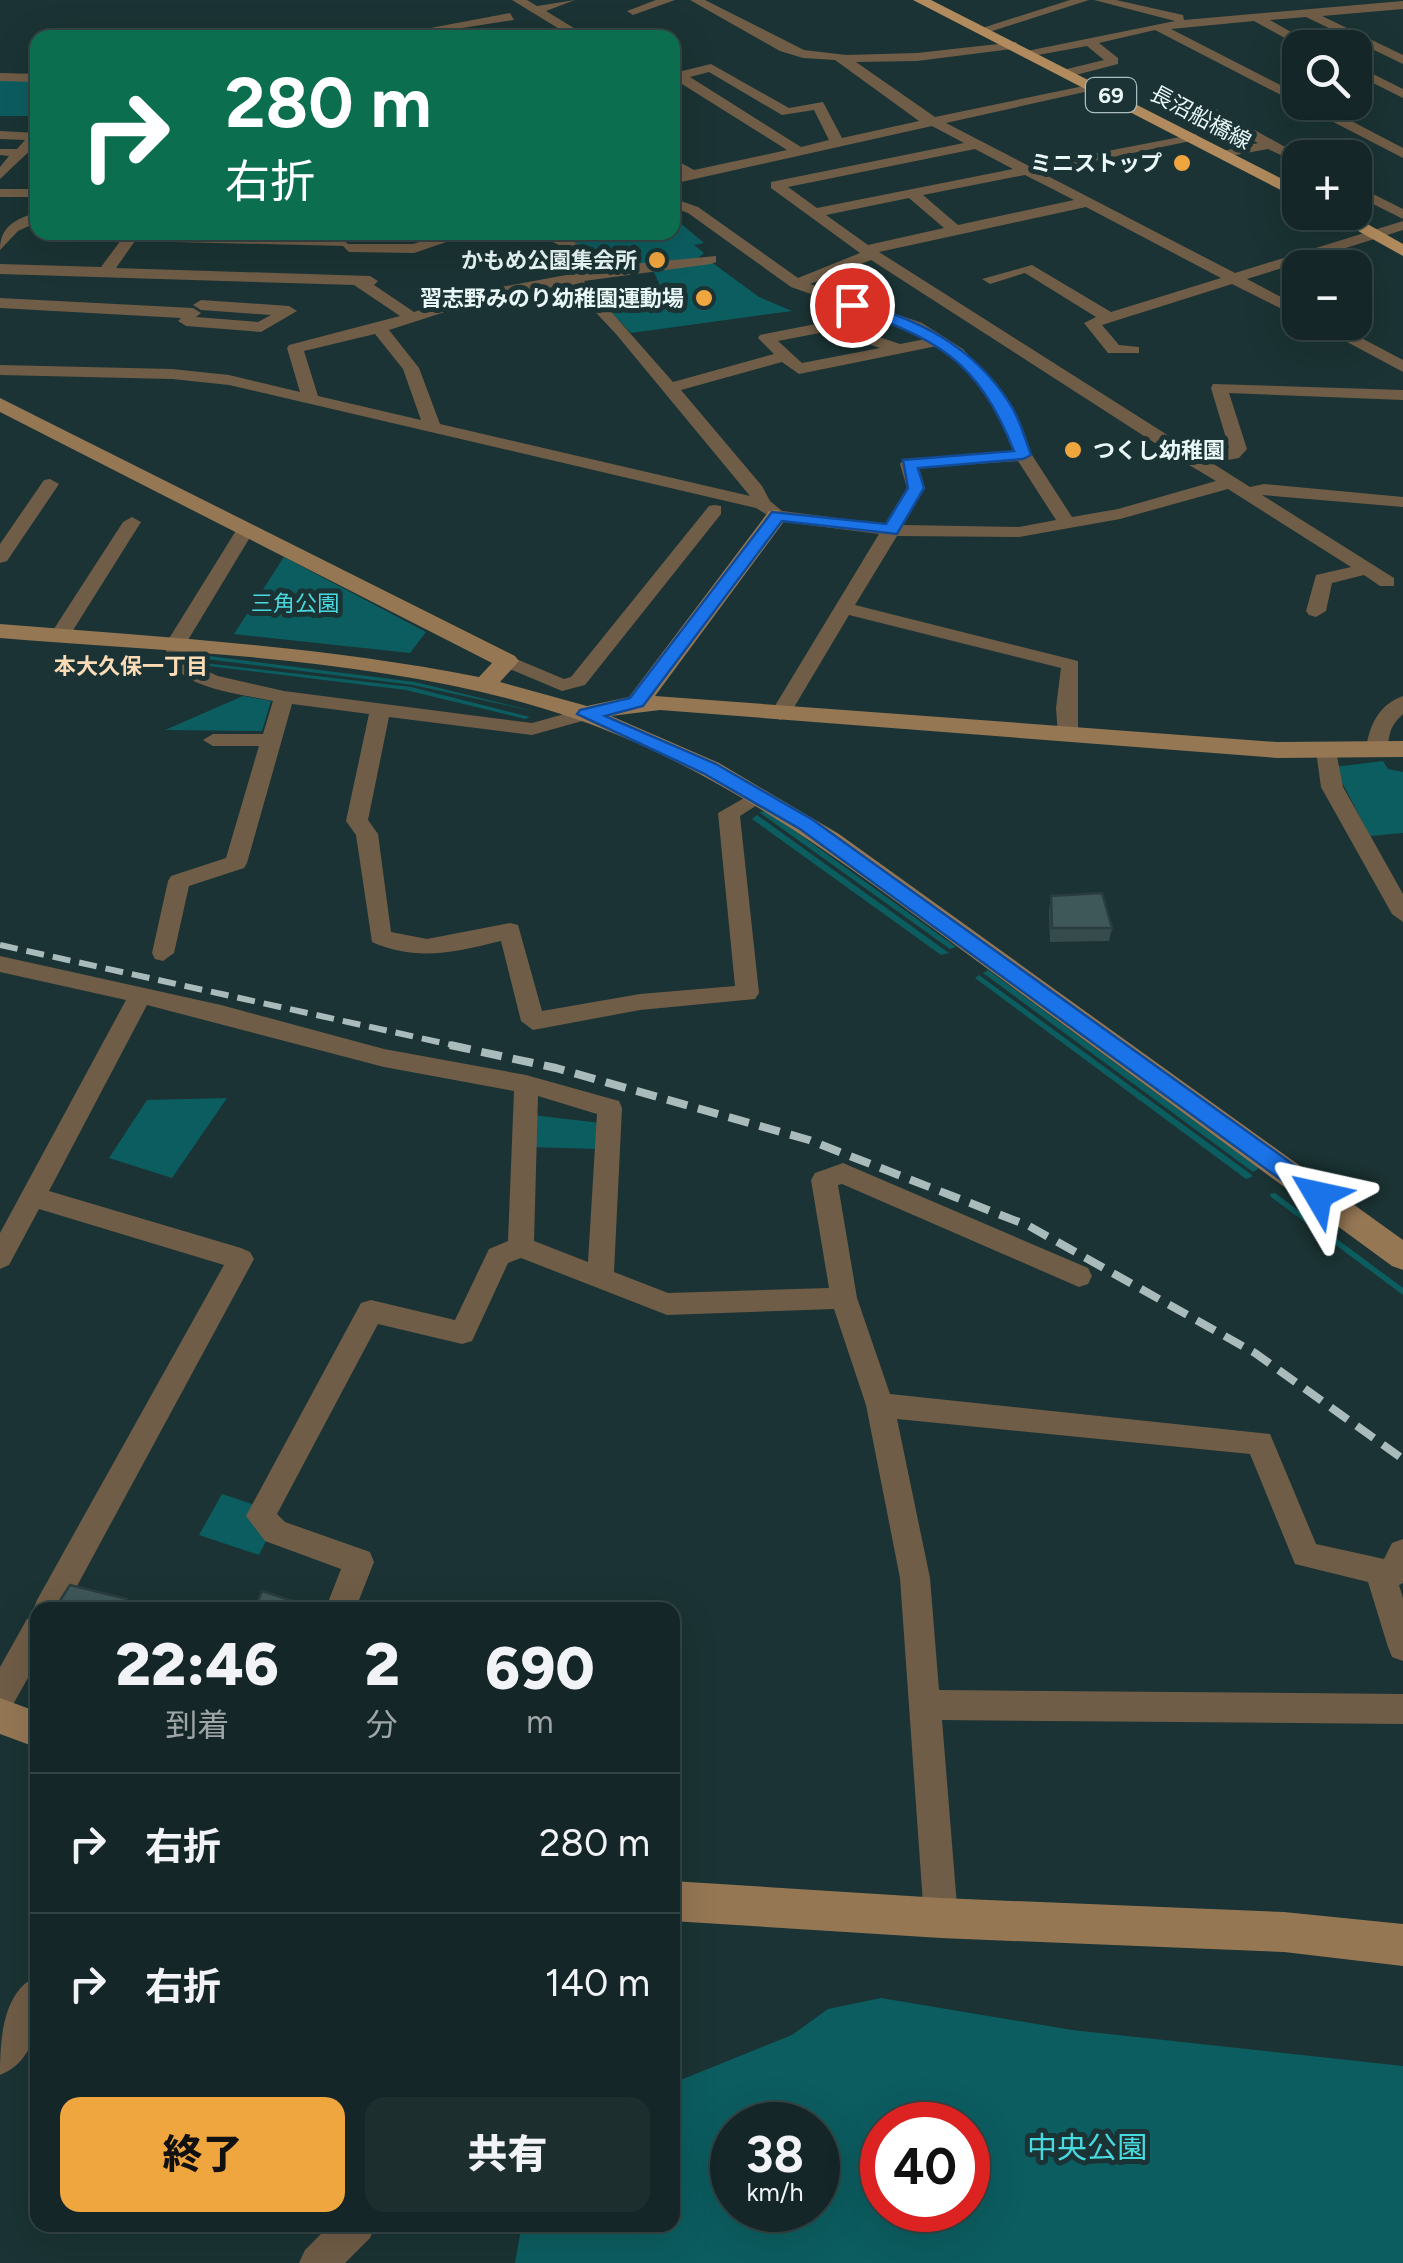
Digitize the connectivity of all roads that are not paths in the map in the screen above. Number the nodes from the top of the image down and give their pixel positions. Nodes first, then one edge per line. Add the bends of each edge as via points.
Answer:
1 (515, 0) edge
2 (569, 0) edge
3 (669, 0) edge
4 (696, 0) edge
5 (920, 0) edge
6 (1083, 0) edge
7 (1107, 1) edge
8 (1402, 3) edge
9 (536, 10) junction
10 (634, 10) dead end
11 (1307, 13) junction
12 (1253, 16) junction
13 (510, 17) junction
14 (1193, 22) junction
15 (1158, 26) junction
16 (421, 30) edge
17 (508, 30) edge
18 (570, 30) edge
19 (982, 30) junction
20 (1282, 31) edge
21 (1088, 40) junction
22 (1012, 45) junction
23 (1032, 54) junction
24 (840, 59) junction
25 (1403, 60) edge
26 (1068, 73) junction
27 (680, 76) edge
28 (0, 77) edge
29 (680, 77) edge
30 (30, 78) edge
31 (1372, 78) edge
32 (1093, 86) junction
33 (1282, 91) edge
34 (1403, 94) edge
35 (1208, 110) dead end
36 (1337, 120) edge
37 (930, 121) junction
38 (0, 135) edge
39 (30, 137) edge
40 (1191, 137) junction
41 (837, 142) junction
42 (30, 143) edge
43 (978, 144) junction
44 (1270, 144) junction
45 (798, 150) junction
46 (1282, 150) edge
47 (0, 152) edge
48 (20, 153) junction
49 (1403, 154) edge
50 (1224, 155) junction
51 (680, 167) edge
52 (2, 170) edge
53 (1026, 170) junction
54 (692, 175) junction
55 (680, 178) edge
56 (1282, 186) edge
57 (0, 193) edge
58 (30, 193) edge
59 (912, 193) junction
60 (1372, 198) edge
61 (1087, 202) junction
62 (680, 205) edge
63 (814, 213) junction
64 (1403, 215) edge
65 (30, 219) edge
66 (1403, 225) edge
67 (6, 228) edge
68 (955, 230) junction
69 (1365, 230) edge
70 (1374, 235) junction
71 (128, 240) edge
72 (301, 240) edge
73 (443, 240) edge
74 (557, 240) edge
75 (343, 241) edge
76 (0, 246) edge
77 (1403, 251) edge
78 (869, 252) junction
79 (710, 259) dead end
80 (0, 269) edge
81 (620, 270) junction
82 (105, 272) junction
83 (219, 277) junction
84 (572, 278) junction
85 (990, 278) dead end
86 (1235, 279) junction
87 (357, 281) junction
88 (796, 284) junction
89 (0, 303) edge
90 (1282, 304) edge
91 (197, 309) junction
92 (412, 317) junction
93 (1108, 317) junction
94 (379, 328) junction
95 (1353, 340) edge
96 (940, 341) junction
97 (898, 349) junction
98 (1133, 350) dead end
99 (786, 356) junction
100 (1403, 366) edge
101 (0, 370) edge
102 (669, 388) junction
103 (1403, 395) edge
104 (311, 399) junction
105 (0, 404) edge
106 (432, 426) junction
107 (1023, 455) junction
108 (1194, 461) junction
109 (50, 484) dead end
110 (1238, 488) junction
111 (1403, 502) edge
112 (715, 510) dead end
113 (770, 510) junction
114 (132, 522) dead end
115 (1068, 524) junction
116 (246, 529) junction
117 (891, 530) junction
118 (0, 557) edge
119 (1367, 569) junction
120 (1387, 582) dead end
121 (843, 608) junction
122 (1316, 612) dead end
123 (0, 631) edge
124 (60, 635) junction
125 (176, 645) junction
126 (507, 661) junction
127 (484, 684) junction
128 (284, 697) junction
129 (636, 702) junction
130 (1403, 702) edge
131 (380, 708) junction
132 (586, 714) junction
133 (780, 714) junction
134 (1068, 736) junction
135 (213, 740) dead end
136 (271, 740) junction
137 (1390, 749) edge
138 (1326, 751) junction
139 (760, 796) junction
140 (1403, 863) edge
141 (1375, 864) junction
142 (1403, 914) edge
143 (163, 953) dead end
144 (0, 964) edge
145 (140, 996) junction
146 (526, 1084) junction
147 (32, 1196) junction
148 (522, 1246) junction
149 (1403, 1257) edge
150 (0, 1258) edge
151 (1079, 1276) dead end
152 (600, 1277) junction
153 (844, 1298) junction
154 (880, 1406) junction
155 (1391, 1562) edge
156 (52, 1602) edge
157 (343, 1602) edge
158 (30, 1644) edge
159 (1403, 1648) edge
160 (0, 1698) edge
161 (924, 1705) junction
162 (1403, 1710) edge
163 (0, 1716) edge
164 (30, 1727) edge
165 (680, 1902) edge
166 (941, 1918) junction
167 (1403, 1945) edge
168 (30, 2009) edge
169 (0, 2056) edge
170 (350, 2232) edge
171 (318, 2263) edge

1 - 9 street
1 - 13 street
2 - 9 street
3 - 10 street
4 - 24 street via 784,48
5 - 19 main road, 長沼船橋線 / 69
6 - 19 street
7 - 14 street
8 - 11 street
9 - 18 street
11 - 12 street
11 - 25 street
12 - 14 street
12 - 20 street
13 - 16 street via 466,18
13 - 17 street
14 - 15 street
15 - 21 street
15 - 33 street
19 - 22 main road, 長沼船橋線 / 69
21 - 23 street
21 - 26 street via 1113,61
22 - 23 main road, 長沼船橋線 / 69
22 - 24 street
23 - 26 main road, 長沼船橋線 / 69
24 - 37 street
26 - 32 main road, 長沼船橋線 / 69
27 - 41 street via 711,68 787,112 818,105
28 - 30 street
29 - 45 street
31 - 34 street
32 - 37 street
32 - 40 main road, 長沼船橋線 / 69
35 - 44 street
36 - 49 street
37 - 41 street
37 - 43 street
38 - 39 street
40 - 50 main road, 長沼船橋線 / 69
40 - 53 street
41 - 45 street
42 - 48 street
43 - 53 street
43 - 63 street via 776,185
44 - 46 street
44 - 50 street
45 - 54 street
47 - 48 street
48 - 52 street
50 - 56 main road, 長沼船橋線 / 69
51 - 54 street
53 - 59 street
53 - 61 street
54 - 55 street
57 - 58 street
59 - 63 street
59 - 68 street
60 - 64 street
61 - 68 street
61 - 86 street
62 - 88 street
63 - 78 street
65 - 67 street
66 - 70 street
67 - 76 street
68 - 78 street
69 - 70 main road
70 - 77 main road
70 - 86 street
71 - 82 street
72 - 75 street
73 - 75 street via 414,249
74 - 81 street
75 - 87 street via 354,255
78 - 88 street
78 - 108 street
79 - 81 street
80 - 82 street
81 - 84 street
82 - 83 street
83 - 87 street
83 - 91 street
84 - 92 street
84 - 102 street
85 - 93 street via 1027,268
86 - 90 street
86 - 93 street
87 - 92 street
88 - 96 street via 916,326
89 - 91 street via 113,312
91 - 91 street via 186,321 261,327 289,312
92 - 94 street
93 - 98 street via 1092,323 1099,336 1114,350
94 - 104 street via 295,348
94 - 106 street via 411,368
95 - 100 street
96 - 97 street
96 - 107 street via 1004,406
97 - 99 street via 799,369
97 - 99 street via 831,326 766,338
99 - 102 street
101 - 104 street via 172,374
102 - 113 street
103 - 108 street via 1218,388 1238,450
104 - 106 street
105 - 116 street
106 - 113 street
107 - 115 street
107 - 117 street via 909,464 916,488
108 - 110 street
109 - 118 street
110 - 111 street
110 - 115 street
110 - 119 street
112 - 126 street via 578,681 562,685
113 - 117 street
113 - 129 street
114 - 124 street
115 - 117 street via 1019,532
116 - 125 street
116 - 126 street
117 - 121 street
119 - 120 street
119 - 122 street via 1324,579
121 - 133 street
121 - 134 street via 1067,663
123 - 124 street
124 - 125 street
125 - 127 street
125 - 128 street via 176,657 188,670
126 - 127 street
127 - 132 street
128 - 131 street
128 - 136 street
129 - 132 street
129 - 133 street
130 - 137 street via 1379,726
131 - 132 street via 532,728
131 - 139 street via 357,821 368,834 380,936 428,948 510,931 533,1021 640,1002 748,993 728,813
132 - 139 street
133 - 134 street
134 - 138 street
135 - 136 street
136 - 143 street via 236,863 179,881
137 - 138 street
138 - 141 street via 1332,787
139 - 149 street via 830,840
140 - 141 street
141 - 142 street
144 - 145 street
145 - 146 street via 384,1058
145 - 147 street
146 - 148 street
146 - 152 street via 610,1108
147 - 150 street
147 - 156 street via 241,1259
148 - 152 street
148 - 157 street via 498,1256 462,1334 370,1310 262,1516 274,1532 360,1562
151 - 153 street via 843,1172 824,1180
152 - 153 street via 668,1304
153 - 154 street
154 - 155 street via 1260,1443 1306,1555
154 - 161 street via 914,1578
155 - 159 street
158 - 160 street
161 - 162 street
161 - 166 street
163 - 164 street
165 - 166 street
166 - 167 street via 1284,1932
168 - 169 street
170 - 171 street

